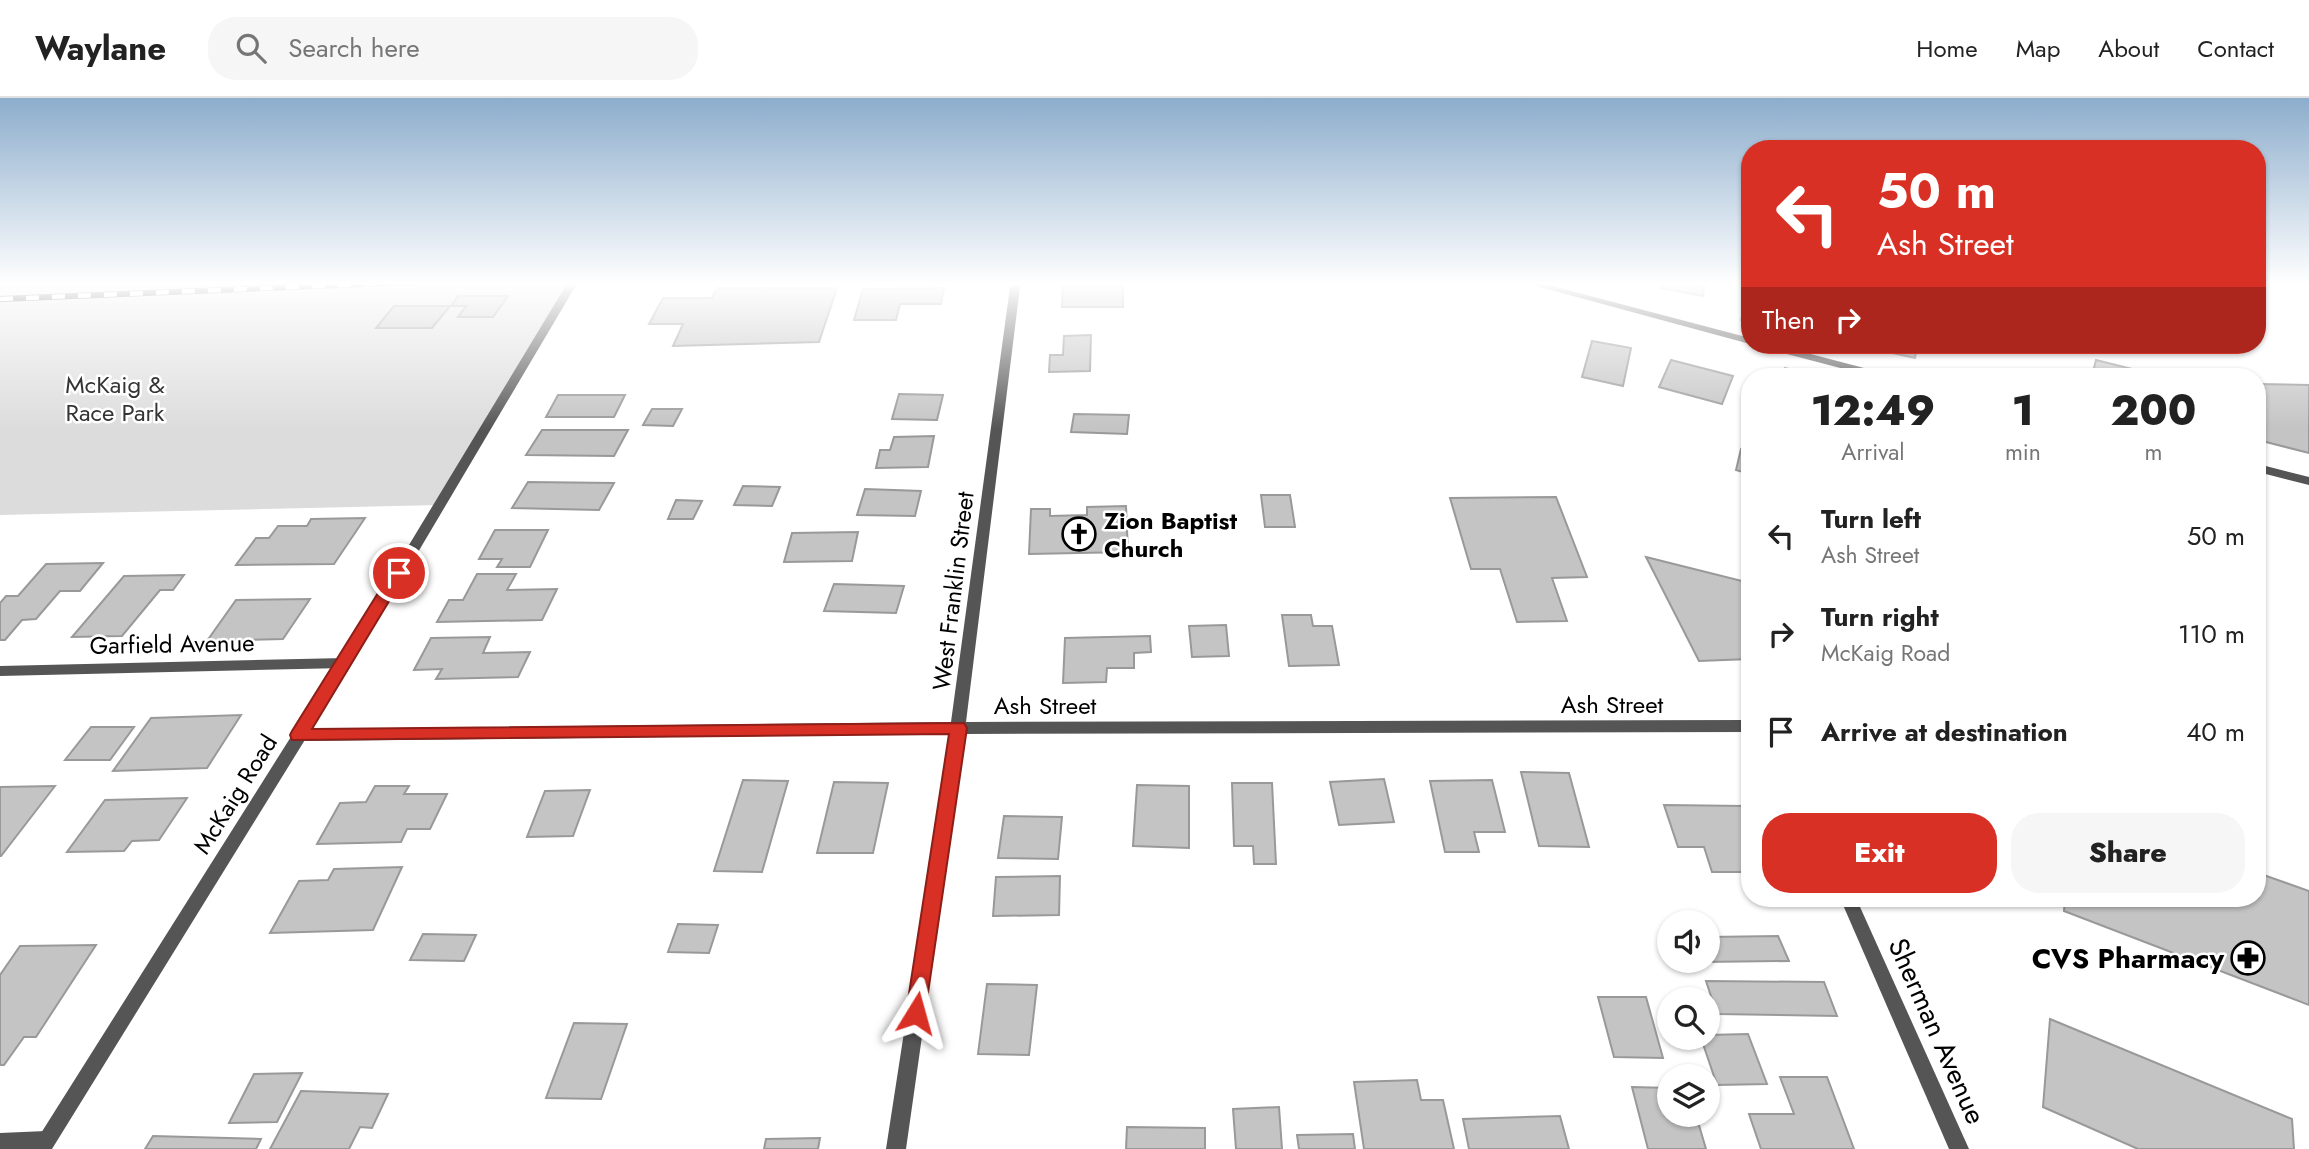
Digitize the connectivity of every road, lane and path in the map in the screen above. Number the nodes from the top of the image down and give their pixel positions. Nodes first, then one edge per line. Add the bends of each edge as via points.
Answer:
1 (544, 331) edge
2 (1009, 331) edge
3 (1712, 331) edge
4 (1741, 339) edge
5 (1799, 354) edge
6 (1852, 368) edge
7 (2266, 470) edge
8 (2309, 481) edge
9 (345, 663) junction
10 (0, 671) edge
11 (1741, 726) edge
12 (958, 728) junction
13 (299, 735) junction
14 (1852, 907) edge
15 (0, 1143) edge
16 (44, 1145) edge
17 (896, 1149) edge
18 (1959, 1149) edge

1 - 9 street, McKaig Road
2 - 12 street, West Franklin Street
3 - 4 street
5 - 6 street
7 - 8 street
9 - 10 street, Garfield Avenue
9 - 13 street, McKaig Road
11 - 12 street, Ash Street
12 - 13 street, Ash Street
12 - 17 street, West Franklin Street
13 - 16 street, McKaig Road
14 - 18 street, Sherman Avenue
15 - 16 street

